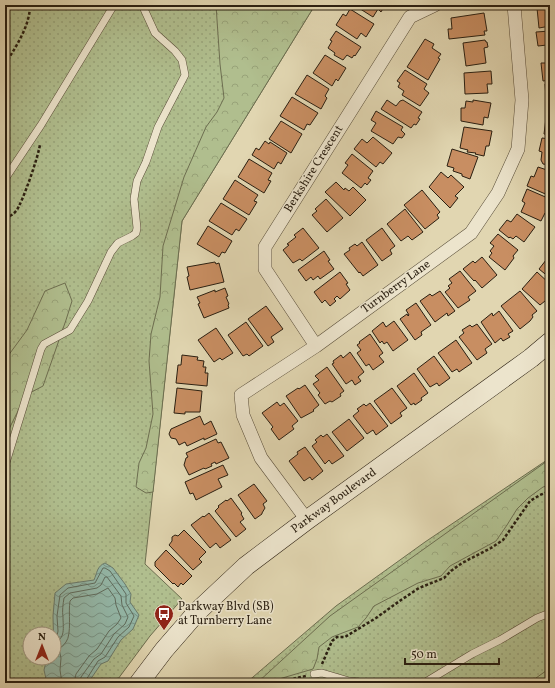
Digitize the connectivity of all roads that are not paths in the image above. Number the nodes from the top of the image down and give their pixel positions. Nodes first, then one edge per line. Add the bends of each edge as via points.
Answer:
1 (114, 5) edge
2 (144, 5) edge
3 (435, 5) edge
4 (514, 5) edge
5 (5, 179) edge
6 (550, 342) edge
7 (316, 346) junction
8 (5, 466) edge
9 (306, 520) junction
10 (550, 613) edge
11 (314, 674) road end
12 (139, 683) edge
13 (371, 683) edge
14 (424, 683) edge

1 - 5 lane
2 - 8 lane via 156,32 182,60 185,74 158,127 138,181 134,199 138,228 136,233 118,243 110,252 88,301 70,330 44,344 41,349
3 - 7 street, Berkshire Crescent via 410,17 264,248 265,269
4 - 7 street, Turnberry Lane via 522,100 518,149 498,193 470,233
6 - 9 street, Parkway Boulevard
7 - 9 street, Turnberry Lane via 241,395 243,415 261,458
9 - 12 street, Parkway Boulevard via 246,566 196,612
10 - 14 lane via 472,654
11 - 13 lane via 322,673 349,681

